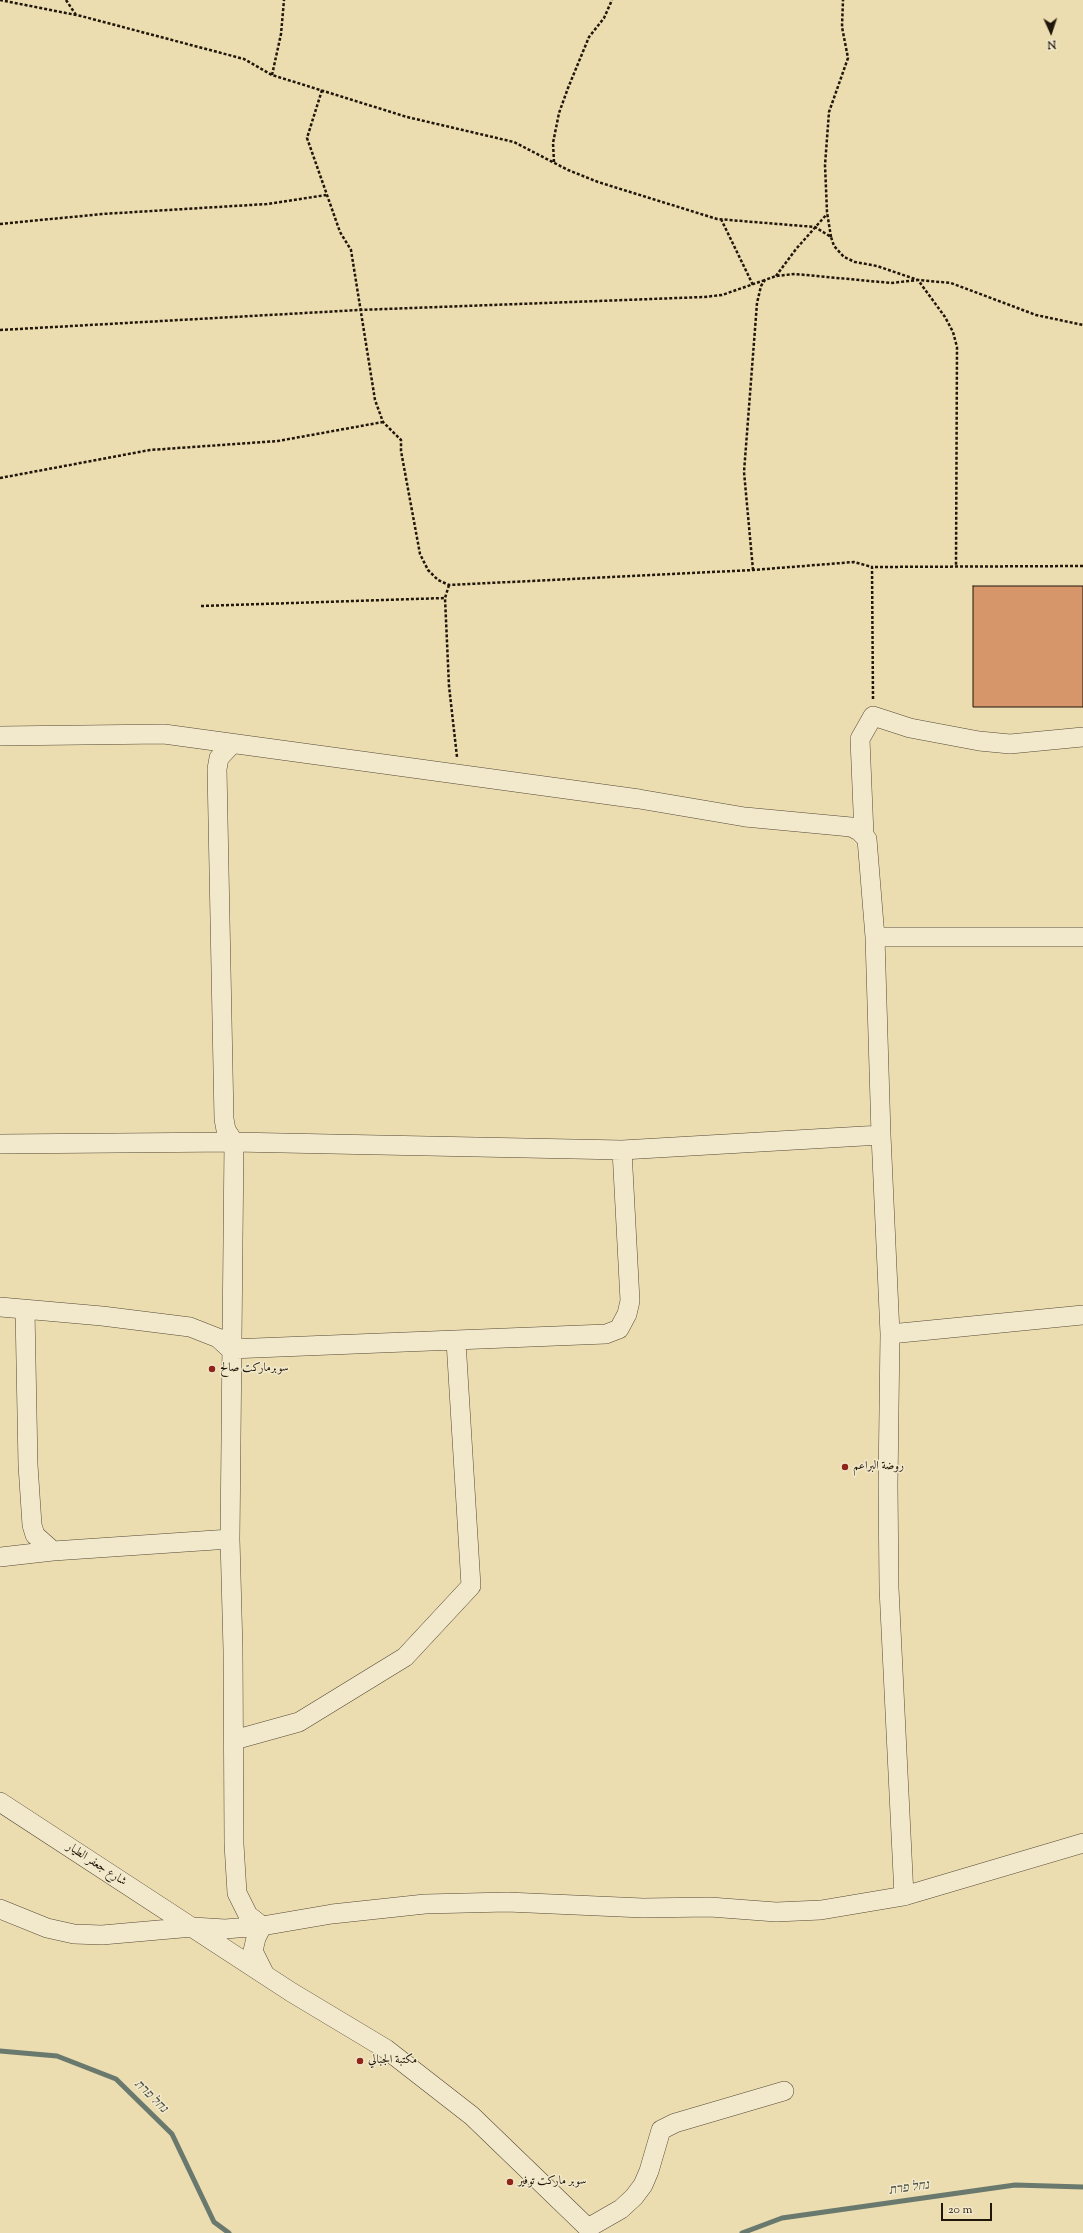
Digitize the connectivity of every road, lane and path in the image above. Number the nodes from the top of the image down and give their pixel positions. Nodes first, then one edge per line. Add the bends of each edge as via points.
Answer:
1 (0, 0) edge
2 (66, 0) edge
3 (284, 0) edge
4 (612, 0) edge
5 (843, 0) edge
6 (76, 15) junction
7 (272, 75) junction
8 (322, 90) junction
9 (554, 163) junction
10 (326, 196) junction
11 (827, 213) junction
12 (721, 219) junction
13 (0, 224) edge
14 (815, 227) junction
15 (831, 237) junction
16 (776, 276) junction
17 (765, 280) junction
18 (918, 280) junction
19 (753, 285) junction
20 (359, 310) junction
21 (1083, 325) edge
22 (0, 330) edge
23 (383, 422) junction
24 (0, 478) edge
25 (956, 566) junction
26 (1083, 566) edge
27 (872, 567) junction
28 (752, 570) junction
29 (449, 585) junction
30 (445, 598) junction
31 (201, 606) dead end
32 (874, 716) junction
33 (0, 736) edge
34 (1083, 737) edge
35 (194, 739) junction
36 (232, 744) junction
37 (217, 769) junction
38 (460, 776) junction
39 (864, 835) junction
40 (875, 937) junction
41 (1083, 937) edge
42 (881, 1135) junction
43 (234, 1142) junction
44 (0, 1144) edge
45 (622, 1150) junction
46 (0, 1307) edge
47 (25, 1310) junction
48 (1083, 1315) edge
49 (890, 1334) junction
50 (456, 1341) junction
51 (230, 1349) junction
52 (230, 1539) junction
53 (53, 1551) junction
54 (0, 1556) edge
55 (234, 1740) junction
56 (0, 1802) edge
57 (1083, 1843) edge
58 (904, 1896) junction
59 (0, 1909) edge
60 (262, 1926) junction
61 (193, 1927) junction
62 (265, 1974) junction
63 (784, 2091) dead end
64 (591, 2230) edge

1 - 6 path
2 - 6 path
3 - 7 path via 281,34
4 - 9 path via 604,18 590,37 559,113 553,143
5 - 11 path via 842,27 848,58 829,112 825,165
6 - 7 path via 244,59
7 - 8 path
8 - 9 path via 407,117 514,142
8 - 10 path via 307,138
9 - 12 path via 598,182
10 - 13 path via 267,204 102,214
10 - 20 path via 350,250
11 - 14 path
11 - 15 path
12 - 14 path
12 - 19 path
14 - 15 path
14 - 16 path
15 - 18 path via 834,246 844,257
16 - 17 path
16 - 18 path via 816,274 891,283
17 - 19 path
17 - 28 path via 757,303 744,472
18 - 21 path via 951,283 1036,315
18 - 25 path via 945,317 957,347
19 - 20 path via 722,295 704,297
20 - 22 path
20 - 23 path via 375,400
23 - 24 path via 278,441 150,450
23 - 29 path via 401,440 420,554 428,570 438,580
25 - 26 path
25 - 27 path
27 - 28 path via 854,562
27 - 32 path
28 - 29 path
29 - 30 path
30 - 31 path
30 - 38 path via 448,686
32 - 34 street via 910,728 979,741 1010,744
32 - 39 street via 860,739
33 - 35 street via 164,734
35 - 36 street
35 - 37 street via 207,750
36 - 37 street via 219,758
36 - 38 street
37 - 43 street via 224,1120 226,1130
38 - 39 street via 639,799 745,817 839,825 851,827
39 - 40 street via 867,839
40 - 41 street
40 - 42 street
42 - 45 street
42 - 49 street
43 - 44 street
43 - 45 street
43 - 51 street
45 - 50 street via 630,1301 619,1329 606,1334
46 - 47 street
47 - 51 street via 190,1327 218,1338
47 - 53 street via 28,1465 32,1525 35,1535
48 - 49 street
49 - 58 street via 889,1588
50 - 51 street
50 - 55 street via 471,1586 405,1657 299,1722
51 - 52 street
52 - 53 street
52 - 55 street
53 - 54 street
55 - 60 street via 234,1844 237,1893 248,1915
56 - 61 street, شارع جعفر الطيار
57 - 58 street
58 - 60 street via 821,1910 776,1912 710,1907 643,1908 507,1902 425,1904 332,1914
59 - 61 street via 48,1928 74,1934 102,1935
60 - 61 street via 225,1929
60 - 62 street via 253,1951
61 - 62 street, شارع جعفر الطيار
62 - 64 street, شارع جعفر الطيار via 386,2049 459,2106
63 - 64 street via 675,2123 661,2130 643,2185 634,2197

